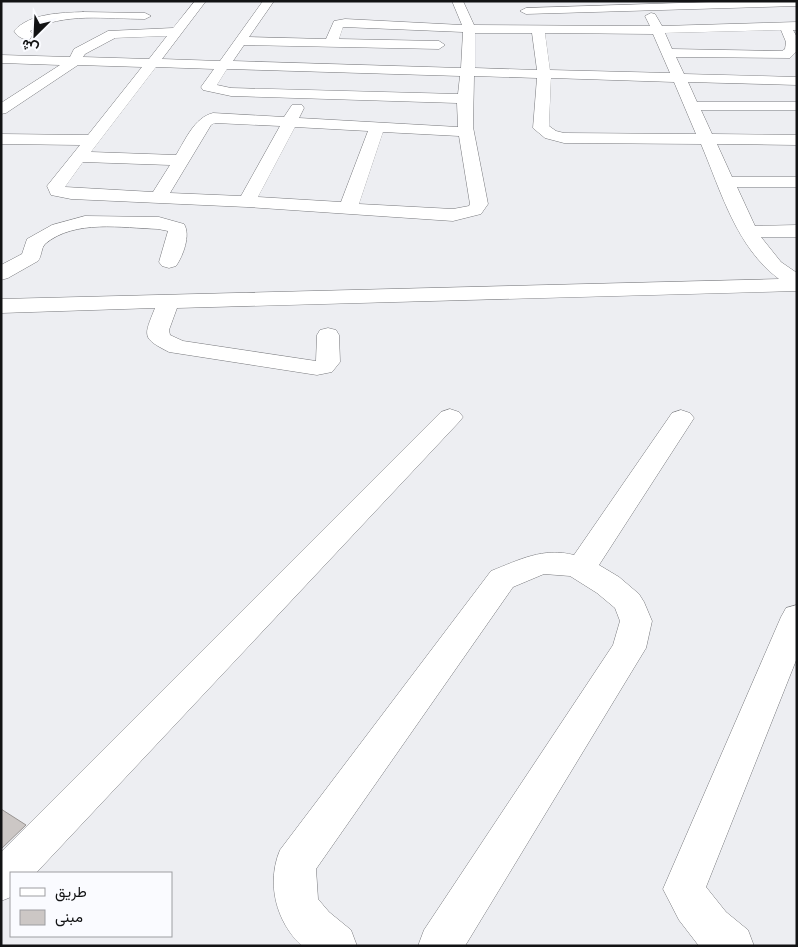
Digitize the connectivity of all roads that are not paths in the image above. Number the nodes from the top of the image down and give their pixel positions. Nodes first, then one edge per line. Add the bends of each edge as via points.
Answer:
1 (201, 1) edge
2 (269, 1) edge
3 (797, 3) edge
4 (646, 5) edge
5 (465, 8) edge
6 (516, 11) dead end
7 (189, 17) junction
8 (790, 26) edge
9 (470, 29) junction
10 (538, 29) junction
11 (657, 30) junction
12 (177, 32) junction
13 (26, 36) dead end
14 (241, 41) junction
15 (308, 42) junction
16 (331, 43) junction
17 (352, 43) junction
18 (460, 46) junction
19 (668, 53) junction
20 (1, 59) edge
21 (75, 61) junction
22 (153, 62) junction
23 (223, 66) junction
24 (294, 67) junction
25 (313, 68) junction
26 (340, 68) junction
27 (468, 72) junction
28 (544, 74) junction
29 (680, 77) junction
30 (797, 81) edge
31 (304, 94) junction
32 (464, 99) junction
33 (693, 106) junction
34 (797, 106) edge
35 (1, 110) edge
36 (290, 122) junction
37 (378, 127) junction
38 (465, 132) junction
39 (1, 139) edge
40 (92, 140) junction
41 (708, 140) junction
42 (797, 140) edge
43 (79, 157) junction
44 (182, 160) junction
45 (726, 182) junction
46 (797, 182) edge
47 (158, 198) junction
48 (247, 202) junction
49 (348, 208) junction
50 (797, 231) edge
51 (748, 232) junction
52 (169, 262) dead end
53 (1, 274) edge
54 (794, 280) edge
55 (168, 301) junction
56 (1, 306) edge
57 (328, 335) dead end
58 (450, 418) dead end
59 (681, 418) dead end
60 (581, 568) junction
61 (797, 617) edge
62 (1, 880) edge
63 (335, 946) edge
64 (440, 946) edge
65 (732, 946) edge

1 - 7 street
2 - 14 street
3 - 4 street
4 - 6 street
4 - 11 street
5 - 9 street
7 - 12 street
7 - 13 street via 83,15 46,18 20,31
8 - 11 street
8 - 19 street via 794,48 784,55
9 - 10 street
9 - 16 street via 345,22 338,24
9 - 18 street
10 - 11 street
10 - 28 street
11 - 19 street
12 - 21 street via 112,34 79,52
12 - 22 street
14 - 15 street
14 - 23 street
15 - 16 street
15 - 24 street
16 - 17 street
17 - 18 street
17 - 26 street
18 - 27 street
19 - 29 street
20 - 21 street
21 - 22 street
21 - 35 street
22 - 23 street
22 - 40 street
23 - 24 street
23 - 31 street via 208,87 231,92
24 - 25 street
25 - 26 street
25 - 31 street
26 - 27 street
27 - 28 street
27 - 32 street
28 - 29 street
28 - 41 street via 541,128 551,135 564,138
29 - 30 street
29 - 33 street
31 - 32 street
31 - 36 street
32 - 38 street
33 - 34 street
33 - 41 street
36 - 37 street
36 - 44 street via 210,119
36 - 48 street
37 - 38 street
37 - 49 street
38 - 49 street via 479,204 475,210 453,215
39 - 40 street
40 - 43 street
41 - 42 street
41 - 45 street
43 - 44 street
43 - 47 street via 56,186 60,192
44 - 47 street
45 - 46 street
45 - 51 street
47 - 48 street
48 - 49 street
50 - 51 street
51 - 54 street via 761,253
52 - 53 street via 178,235 176,228 159,223 85,222 47,234 34,243 32,257
54 - 55 street
55 - 56 street
55 - 57 street via 158,338 176,347 317,368 328,362
58 - 62 street
59 - 60 street
60 - 63 street via 563,563 541,563 502,579 295,864 297,906 305,920
60 - 64 street via 628,602 636,621 629,648
61 - 65 street via 684,889 709,927

